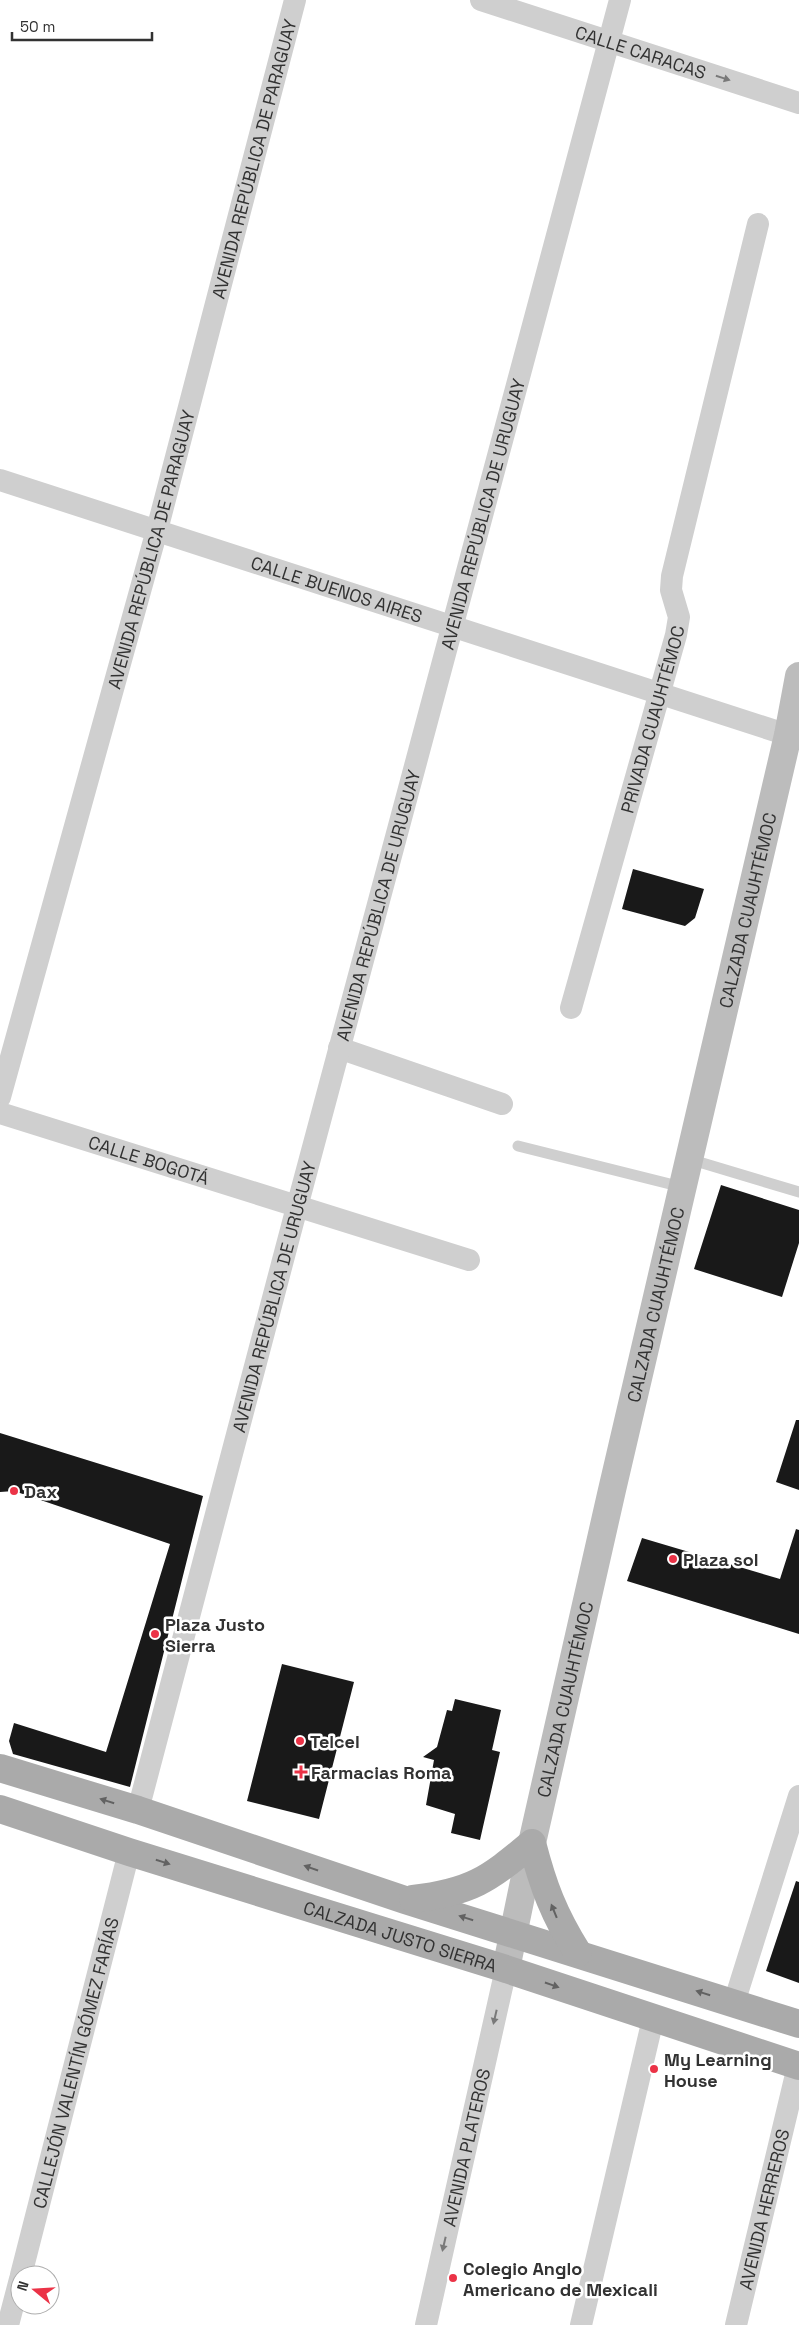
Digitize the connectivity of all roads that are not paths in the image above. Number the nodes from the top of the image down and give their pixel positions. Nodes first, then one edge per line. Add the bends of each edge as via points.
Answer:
1 (295, 0) edge
2 (481, 0) edge
3 (620, 0) edge
4 (610, 40) junction
5 (799, 103) edge
6 (758, 224) dead end
7 (0, 480) edge
8 (157, 530) junction
9 (453, 625) junction
10 (799, 676) edge
11 (660, 693) junction
12 (788, 735) junction
13 (571, 1008) dead end
14 (340, 1048) junction
15 (0, 1097) edge
16 (502, 1104) dead end
17 (0, 1113) edge
18 (518, 1146) dead end
19 (689, 1159) junction
20 (682, 1187) junction
21 (799, 1192) edge
22 (297, 1207) junction
23 (469, 1260) dead end
24 (0, 1768) edge
25 (799, 1796) edge
26 (138, 1810) junction
27 (8, 1812) edge
28 (532, 1842) junction
29 (129, 1852) junction
30 (405, 1900) junction
31 (513, 1932) junction
32 (578, 1953) junction
33 (506, 1969) junction
34 (734, 2003) junction
35 (653, 2019) junction
36 (799, 2024) edge
37 (798, 2066) edge
38 (24, 2265) edge
39 (426, 2325) edge
40 (581, 2325) edge
41 (736, 2325) edge

1 - 8 street, AVENIDA REPÚBLICA DE PARAGUAY
2 - 4 street, CALLE CARACAS
3 - 4 street, AVENIDA REPÚBLICA DE URUGUAY
4 -> 5 street, CALLE CARACAS
4 - 9 street, AVENIDA REPÚBLICA DE URUGUAY
6 - 11 street, PRIVADA CUAUHTÉMOC via 672,576 671,590 679,617
7 - 8 street, CALLE BUENOS AIRES
8 - 9 street, CALLE BUENOS AIRES
8 - 15 street, AVENIDA REPÚBLICA DE PARAGUAY
9 - 11 street, CALLE BUENOS AIRES
9 - 14 street, AVENIDA REPÚBLICA DE URUGUAY
10 - 12 main road, CALZADA CUAUHTÉMOC
11 - 12 street, CALLE BUENOS AIRES
11 - 13 street, PRIVADA CUAUHTÉMOC
12 - 19 main road, CALZADA CUAUHTÉMOC
14 - 16 street
14 - 22 street, AVENIDA REPÚBLICA DE URUGUAY
17 - 22 street, CALLE BOGOTÁ
18 - 20 lane
19 - 20 main road, CALZADA CUAUHTÉMOC
19 - 21 lane
20 - 28 main road, CALZADA CUAUHTÉMOC
22 - 23 street, CALLE BOGOTÁ
22 - 26 street, AVENIDA REPÚBLICA DE URUGUAY
26 -> 24 main road, CALZADA JUSTO SIERRA
25 - 34 street
26 - 27 main road via 124,1826 114,1829 35,1805
30 -> 26 main road, CALZADA JUSTO SIERRA
27 - 29 main road, CALZADA JUSTO SIERRA
28 - 30 main road via 503,1868 467,1888
28 - 31 main road, CALZADA CUAUHTÉMOC
32 -> 28 main road via 557,1919 542,1882
29 -> 33 main road, CALZADA JUSTO SIERRA
29 - 38 street, CALLEJÓN VALENTÍN GÓMEZ FARÍAS
31 -> 30 main road, CALZADA JUSTO SIERRA
31 - 32 main road, CALZADA JUSTO SIERRA
31 - 33 main road, CALZADA CUAUHTÉMOC
34 -> 32 main road, CALZADA JUSTO SIERRA
33 -> 35 main road, CALZADA JUSTO SIERRA
33 -> 39 street, AVENIDA PLATEROS
34 - 36 main road, CALZADA JUSTO SIERRA
35 - 37 main road, CALZADA JUSTO SIERRA
35 - 40 street
37 - 41 street, AVENIDA HERREROS

